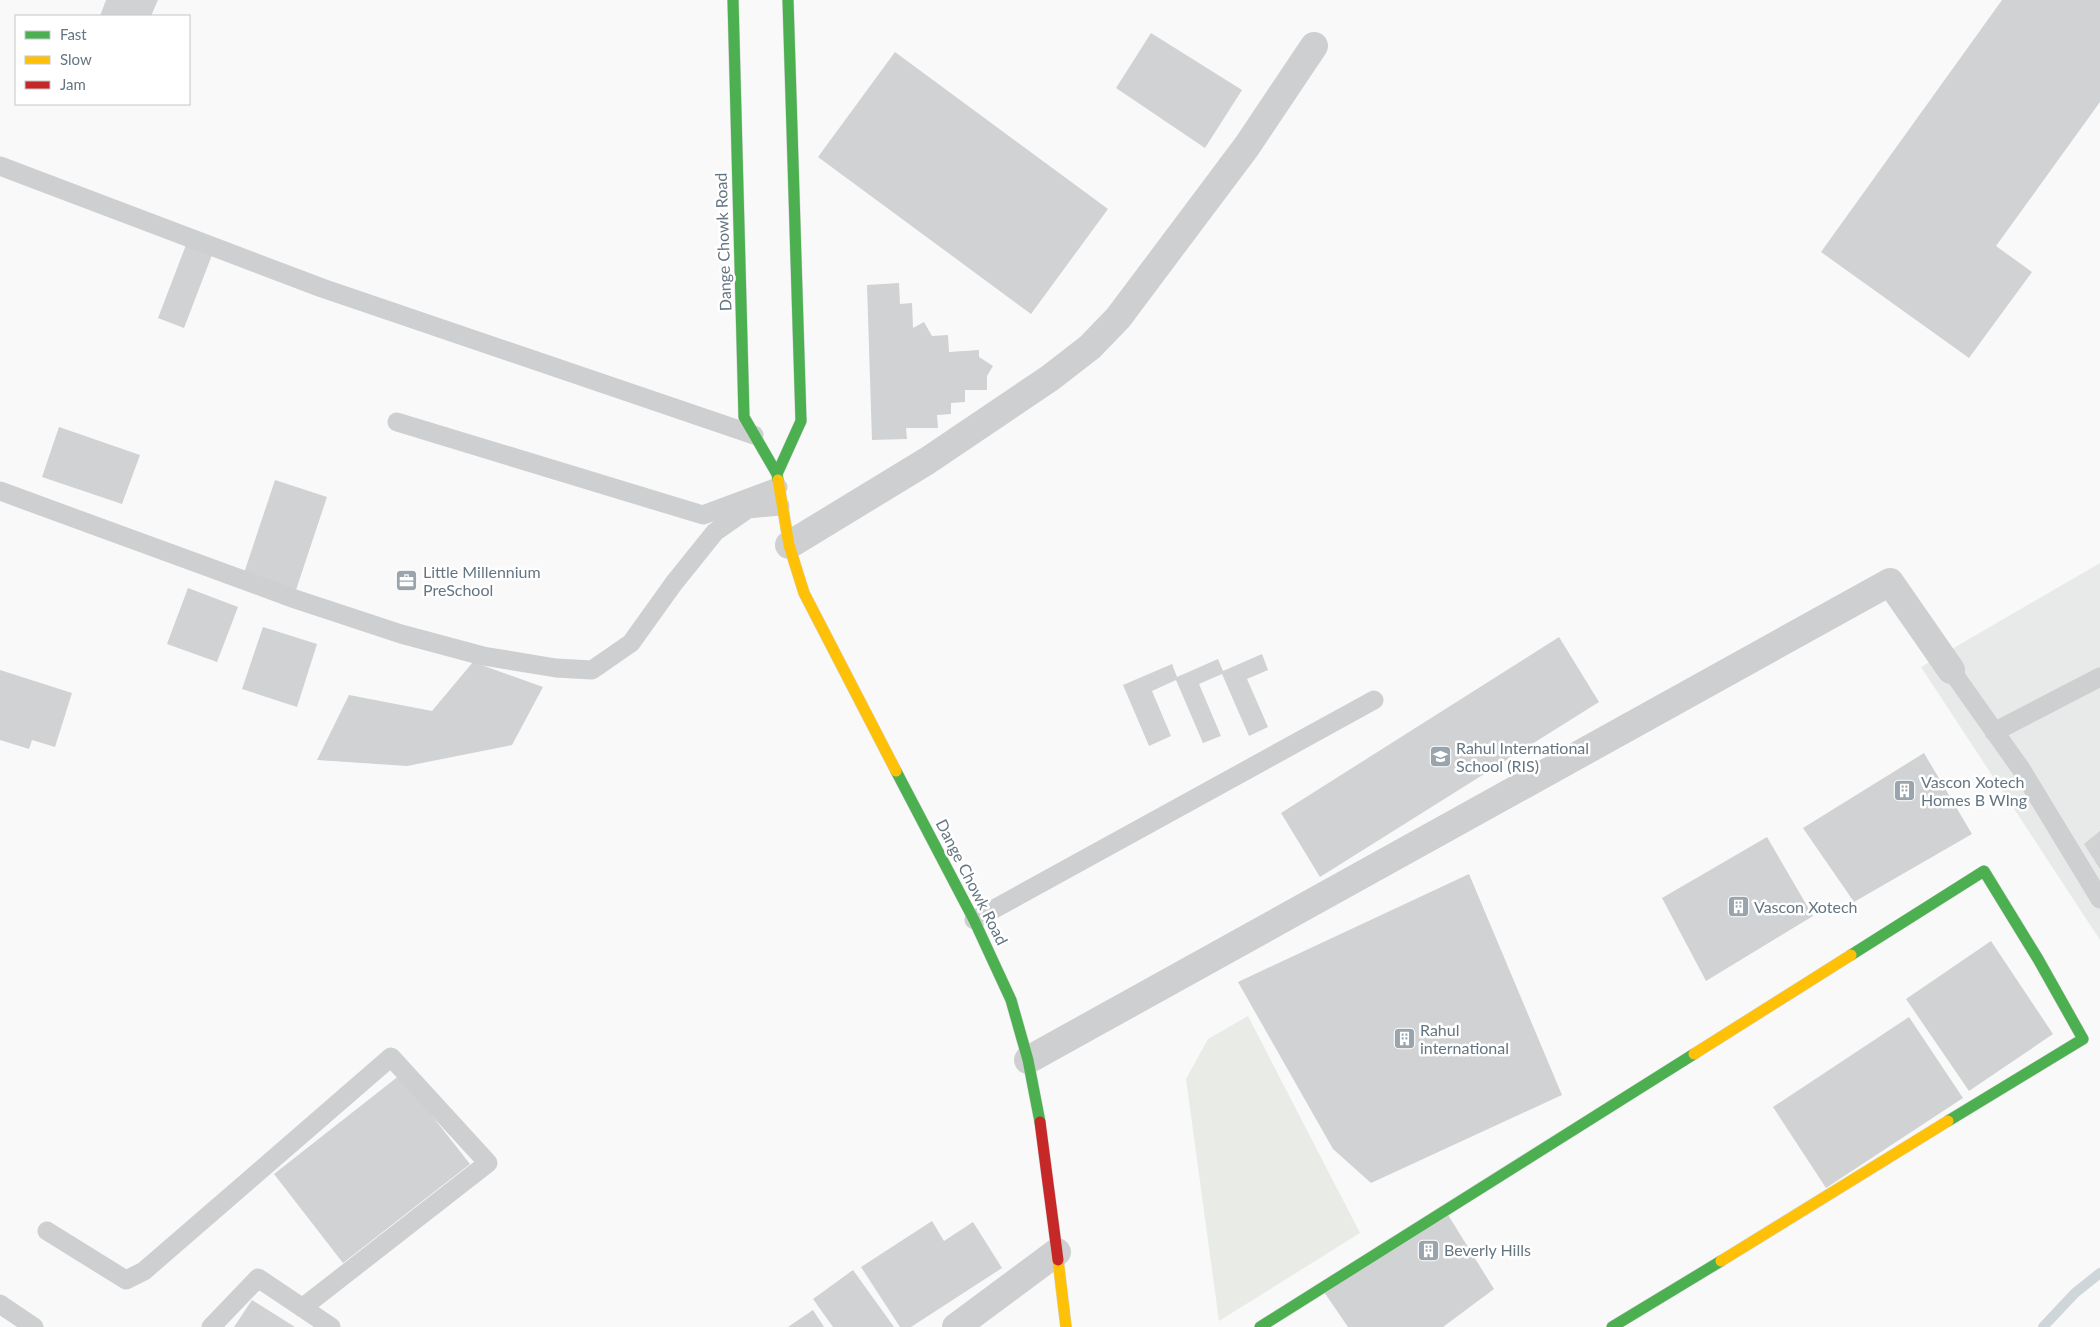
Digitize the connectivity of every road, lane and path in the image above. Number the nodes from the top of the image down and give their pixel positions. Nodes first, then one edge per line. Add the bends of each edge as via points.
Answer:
1 (733, 0) edge
2 (788, 0) edge
3 (1314, 46) dead end
4 (0, 166) edge
5 (398, 422) dead end
6 (754, 435) junction
7 (777, 480) junction
8 (0, 491) edge
9 (780, 506) junction
10 (789, 545) junction
11 (1951, 670) joint
12 (2100, 677) edge
13 (1374, 700) dead end
14 (1994, 732) junction
15 (2100, 899) edge
16 (974, 920) junction
17 (1028, 1060) junction
18 (47, 1231) dead end
19 (1057, 1252) junction
20 (0, 1304) edge
21 (302, 1308) junction
22 (34, 1327) edge
23 (211, 1327) edge
24 (331, 1327) edge
25 (956, 1327) edge
26 (1066, 1327) edge
27 (1260, 1327) edge
28 (1612, 1327) edge

1 - 6 main road, Dange Chowk Road via 744,417
2 - 7 main road via 801,421
3 - 10 street via 1247,146 1118,318 1090,347 927,461
4 - 6 lane via 322,288
5 - 7 lane via 703,515
6 - 7 main road, Dange Chowk Road
7 - 9 main road, Dange Chowk Road
8 - 9 lane via 295,599 401,634 482,656 556,668 592,670 631,643 715,532 748,509
9 - 10 main road, Dange Chowk Road
10 - 16 main road, Dange Chowk Road via 804,593
11 - 14 lane
11 - 17 street via 1890,582
12 - 14 lane
13 - 16 lane
14 - 15 lane via 2021,769
16 - 17 main road, Dange Chowk Road via 1011,1000
17 - 19 main road, Dange Chowk Road via 1042,1132
18 - 21 lane via 126,1280 144,1271 391,1057 488,1163
19 - 25 street
19 - 26 main road, Dange Chowk Road
20 - 22 lane
21 - 23 lane via 258,1278
21 - 24 lane
27 - 28 main road via 1984,871 2082,1039

